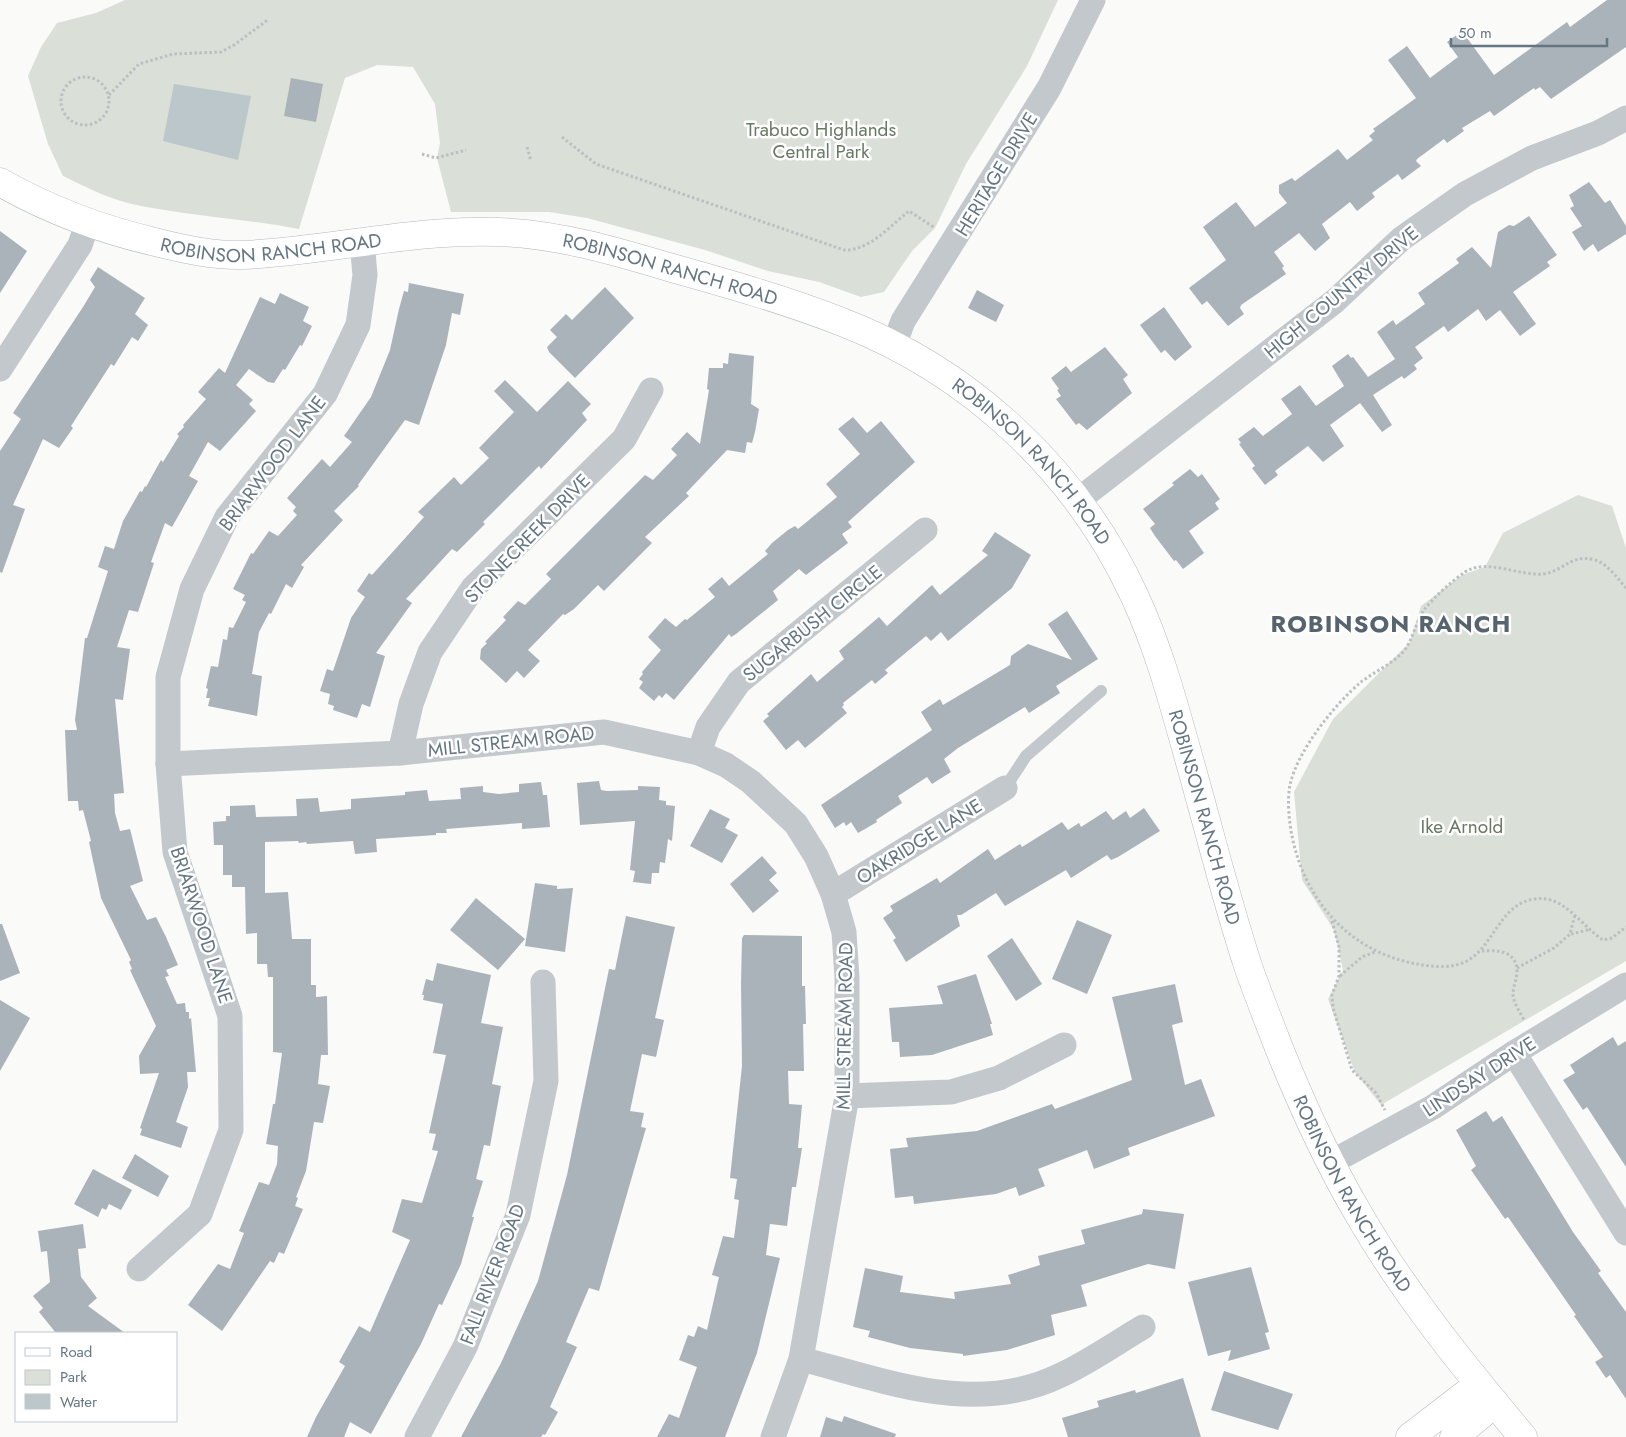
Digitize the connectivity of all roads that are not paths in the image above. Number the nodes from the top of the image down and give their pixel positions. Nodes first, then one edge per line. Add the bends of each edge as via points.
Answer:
1 (1093, 0) edge
2 (1626, 118) edge
3 (0, 182) edge
4 (87, 224) junction
5 (362, 242) junction
6 (894, 345) junction
7 (0, 369) edge
8 (651, 390) dead end
9 (1077, 502) junction
10 (925, 530) dead end
11 (1101, 691) dead end
12 (400, 753) junction
13 (699, 754) junction
14 (168, 764) junction
15 (1005, 788) joint
16 (832, 894) junction
17 (543, 982) dead end
18 (1626, 985) edge
19 (1064, 1045) dead end
20 (1514, 1053) junction
21 (847, 1096) junction
22 (1330, 1163) junction
23 (1626, 1233) edge
24 (138, 1270) dead end
25 (1142, 1327) dead end
26 (801, 1359) junction
27 (1487, 1394) junction
28 (417, 1437) edge
29 (773, 1437) edge
30 (1410, 1437) edge
31 (1454, 1437) edge
32 (1523, 1437) edge

1 - 6 street, HERITAGE DRIVE via 1048,88 903,321
2 - 9 street, HIGH COUNTRY DRIVE via 1598,133 1532,158 1465,194 1401,239 1335,301
3 - 4 street, ROBINSON RANCH ROAD
4 - 5 street, ROBINSON RANCH ROAD via 185,249 236,255
4 - 7 street via 80,245
5 - 6 street, ROBINSON RANCH ROAD via 495,232 544,236 602,248 788,301
5 - 14 street, BRIARWOOD LANE via 365,275 358,325 325,394 227,516 192,589 168,677
6 - 9 street, ROBINSON RANCH ROAD via 983,401 1022,435 1054,470
8 - 12 street, STONECREEK DRIVE via 624,439 473,588 430,652 411,704
9 - 22 street, ROBINSON RANCH ROAD via 1113,552 1137,600 1162,666 1249,968 1284,1059
10 - 13 street, SUGARBUSH CIRCLE via 739,682 708,727
11 - 15 lane via 1026,756
12 - 13 street, MILL STREAM ROAD via 604,732
12 - 14 street, MILL STREAM ROAD
13 - 16 street, MILL STREAM ROAD via 726,765 751,782 796,824
14 - 24 street, BRIARWOOD LANE via 175,852 230,1016 232,1130 200,1214
15 - 16 street, OAKRIDGE LANE
16 - 21 street, MILL STREAM ROAD via 844,932
17 - 28 street, FALL RIVER ROAD via 546,1081 518,1214 465,1347
18 - 20 street, LINDSAY DRIVE
19 - 21 street via 999,1078 951,1092
20 - 22 street, LINDSAY DRIVE via 1433,1107
20 - 23 street
21 - 26 street, MILL STREAM ROAD
22 - 27 street, ROBINSON RANCH ROAD via 1394,1272
25 - 26 street via 1060,1376 1020,1390 978,1396 941,1394
26 - 29 street, MILL STREAM ROAD
27 - 30 street
27 - 31 street
27 - 32 street, ROBINSON RANCH ROAD

